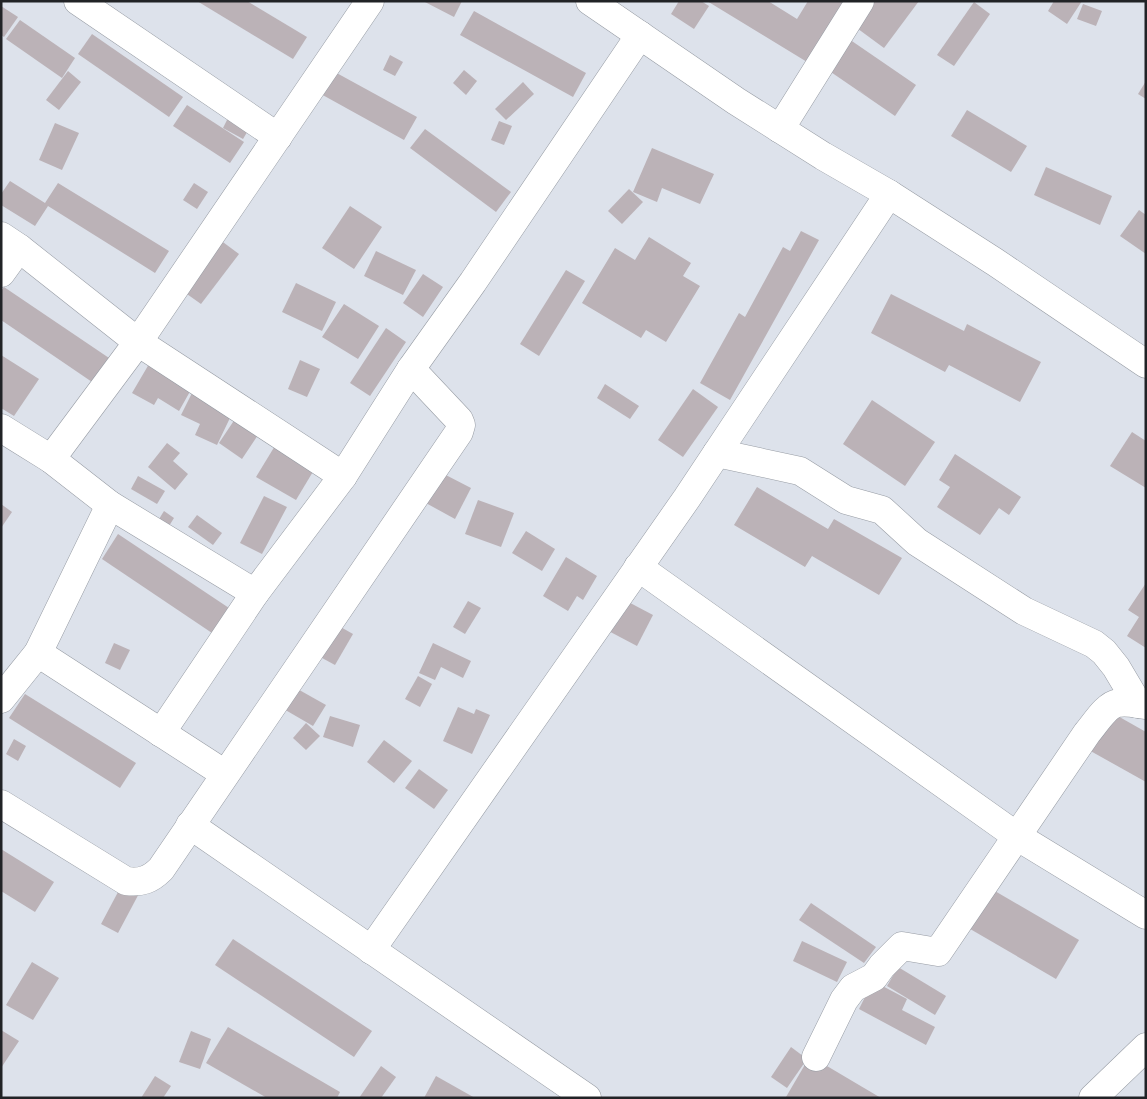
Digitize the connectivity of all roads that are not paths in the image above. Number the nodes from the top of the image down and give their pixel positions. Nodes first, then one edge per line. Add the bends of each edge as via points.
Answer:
1 (370, 1) edge
2 (590, 1) edge
3 (860, 1) edge
4 (90, 4) edge
5 (640, 35) junction
6 (780, 129) junction
7 (278, 137) junction
8 (889, 194) junction
9 (10, 242) edge
10 (1, 273) edge
11 (138, 342) junction
12 (1146, 364) edge
13 (411, 369) junction
14 (1, 428) edge
15 (717, 453) junction
16 (51, 459) junction
17 (343, 476) junction
18 (110, 505) junction
19 (638, 567) junction
20 (255, 592) junction
21 (38, 654) junction
22 (1, 699) edge
23 (1142, 705) edge
24 (161, 734) junction
25 (225, 774) junction
26 (1, 804) edge
27 (190, 825) junction
28 (1018, 837) junction
29 (1146, 916) edge
30 (371, 950) junction
31 (1146, 1047) edge
32 (816, 1057) dead end
33 (587, 1098) edge
34 (1093, 1098) edge

1 - 7 street
2 - 5 street
3 - 6 street
4 - 7 street
5 - 6 street
5 - 13 street
6 - 8 street
7 - 11 street
8 - 12 street
8 - 15 street
9 - 10 street
9 - 11 street
11 - 16 street
11 - 17 street
13 - 17 street
13 - 25 street via 459,420 459,432
14 - 16 street
15 - 19 street
15 - 23 street via 800,471 846,500 882,510 916,542 1024,611 1094,644 1116,667
16 - 18 street
17 - 20 street
18 - 20 street
18 - 21 street
19 - 28 street
19 - 30 street
20 - 24 street
21 - 22 street
21 - 24 street
23 - 28 street via 1116,703 1107,710 1087,733
24 - 25 street
25 - 27 street
26 - 27 street via 126,881 135,882 152,878 160,870
27 - 30 street
28 - 29 street
28 - 32 street via 938,952 902,946 874,977 853,988
30 - 33 street
31 - 34 street

